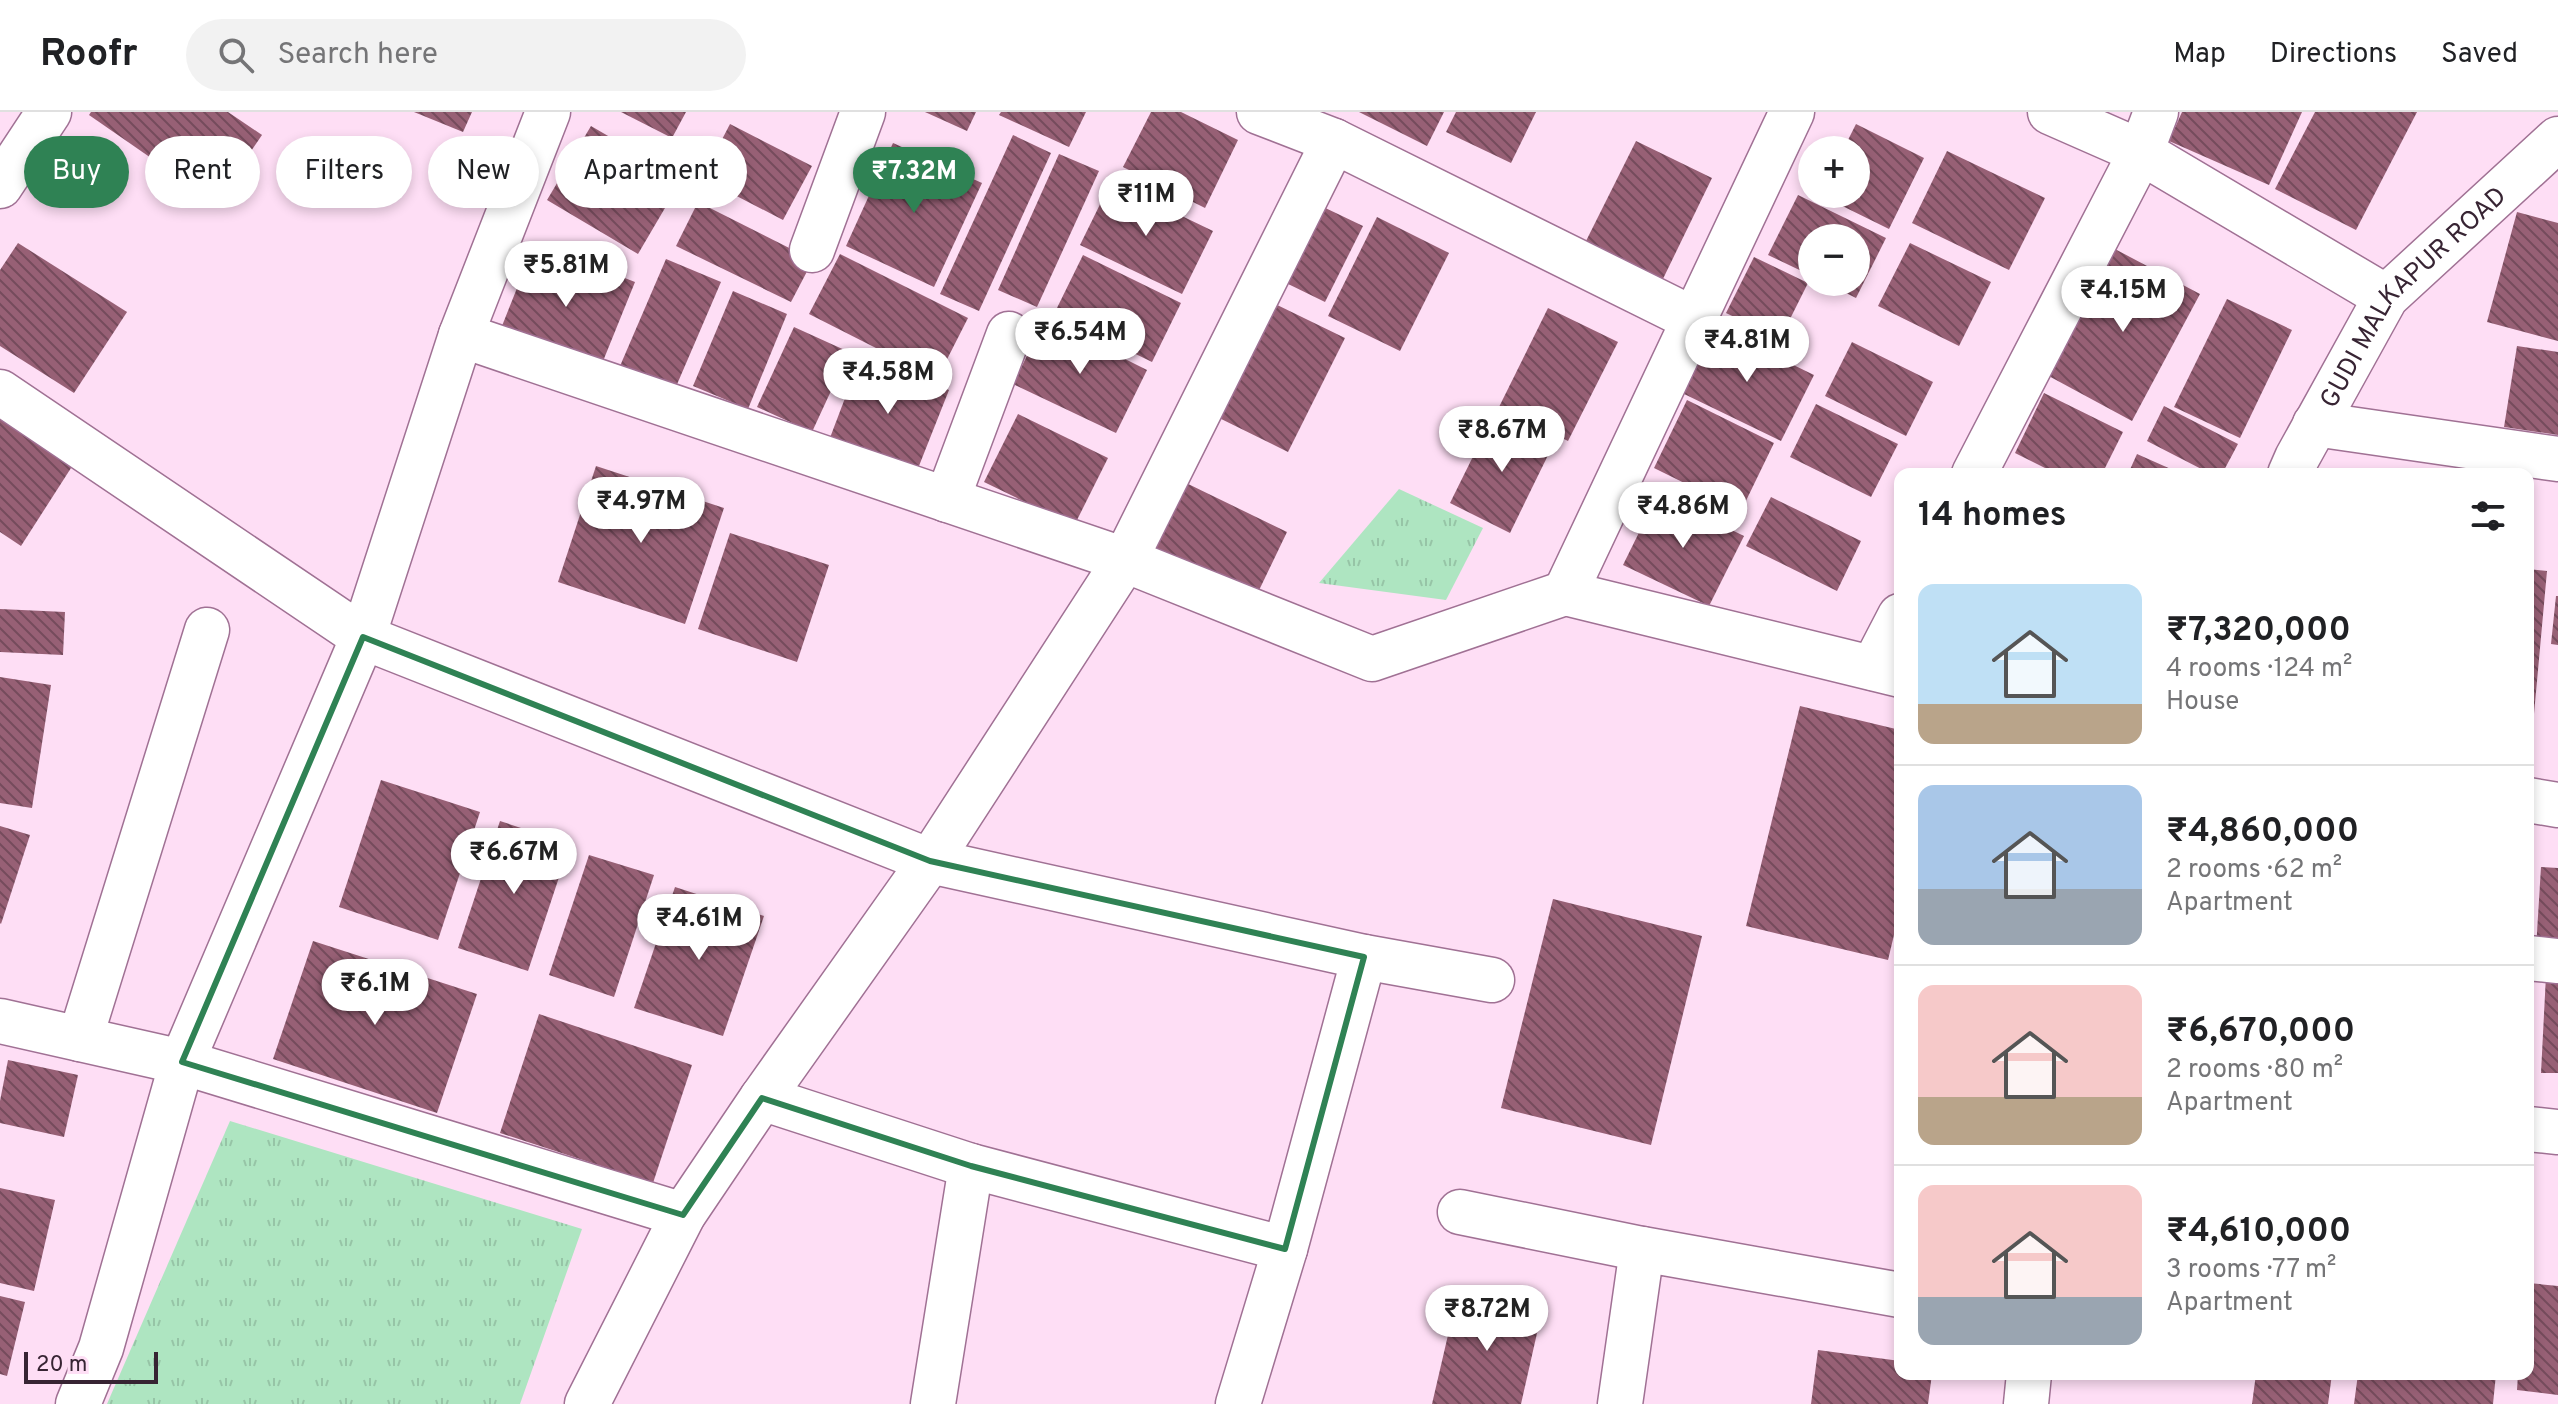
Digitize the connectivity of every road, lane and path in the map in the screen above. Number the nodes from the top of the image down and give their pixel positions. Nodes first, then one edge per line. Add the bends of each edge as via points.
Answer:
1 (49, 112) edge
2 (548, 112) edge
3 (863, 112) edge
4 (1259, 112) edge
5 (1792, 112) edge
6 (2050, 112) edge
7 (2149, 132) edge
8 (1334, 141) junction
9 (2555, 147) edge
10 (0, 186) edge
11 (812, 250) dead end
12 (2386, 297) junction
13 (1693, 319) junction
14 (1009, 334) dead end
15 (461, 335) junction
16 (0, 392) edge
17 (2315, 424) junction
18 (2558, 459) edge
19 (1977, 468) edge
20 (2293, 468) edge
21 (947, 500) junction
22 (1125, 560) junction
23 (1565, 593) junction
24 (207, 630) dead end
25 (363, 637) junction
26 (1894, 640) edge
27 (1886, 672) edge
28 (2534, 801) edge
29 (2558, 805) edge
30 (930, 861) junction
31 (1364, 957) junction
32 (2534, 959) edge
33 (2558, 961) edge
34 (1492, 980) dead end
35 (0, 1021) edge
36 (80, 1039) junction
37 (182, 1062) junction
38 (762, 1098) junction
39 (2534, 1130) edge
40 (2558, 1132) edge
41 (971, 1166) junction
42 (1460, 1212) dead end
43 (683, 1215) junction
44 (1285, 1249) junction
45 (1642, 1249) junction
46 (1894, 1294) edge
47 (78, 1404) edge
48 (587, 1404) edge
49 (933, 1404) edge
50 (1238, 1404) edge
51 (1620, 1404) edge

1 - 10 street
2 - 15 street
3 - 11 street
4 - 8 street
5 - 13 street
6 - 7 street
7 - 12 street
7 - 19 street
8 - 13 street
8 - 22 street
9 - 12 street, GUDI MALKAPUR ROAD
12 - 17 street, GUDI MALKAPUR ROAD
13 - 23 street
14 - 21 street
15 - 21 street
15 - 25 street
16 - 25 street
17 - 18 street
17 - 20 street, GUDI MALKAPUR ROAD
21 - 22 street
22 - 23 street via 1372,659
22 - 30 street
23 - 27 street
24 - 36 street
25 - 30 street
25 - 37 street
26 - 27 street
28 - 29 street
30 - 31 street
30 - 38 street
31 - 34 street
31 - 44 street
32 - 33 street
35 - 36 street
36 - 37 street
37 - 43 street
37 - 47 street via 101,1348
38 - 41 street
38 - 43 street
39 - 40 street
41 - 44 street
41 - 49 street
42 - 45 street
43 - 48 street
44 - 50 street
45 - 46 street
45 - 51 street

